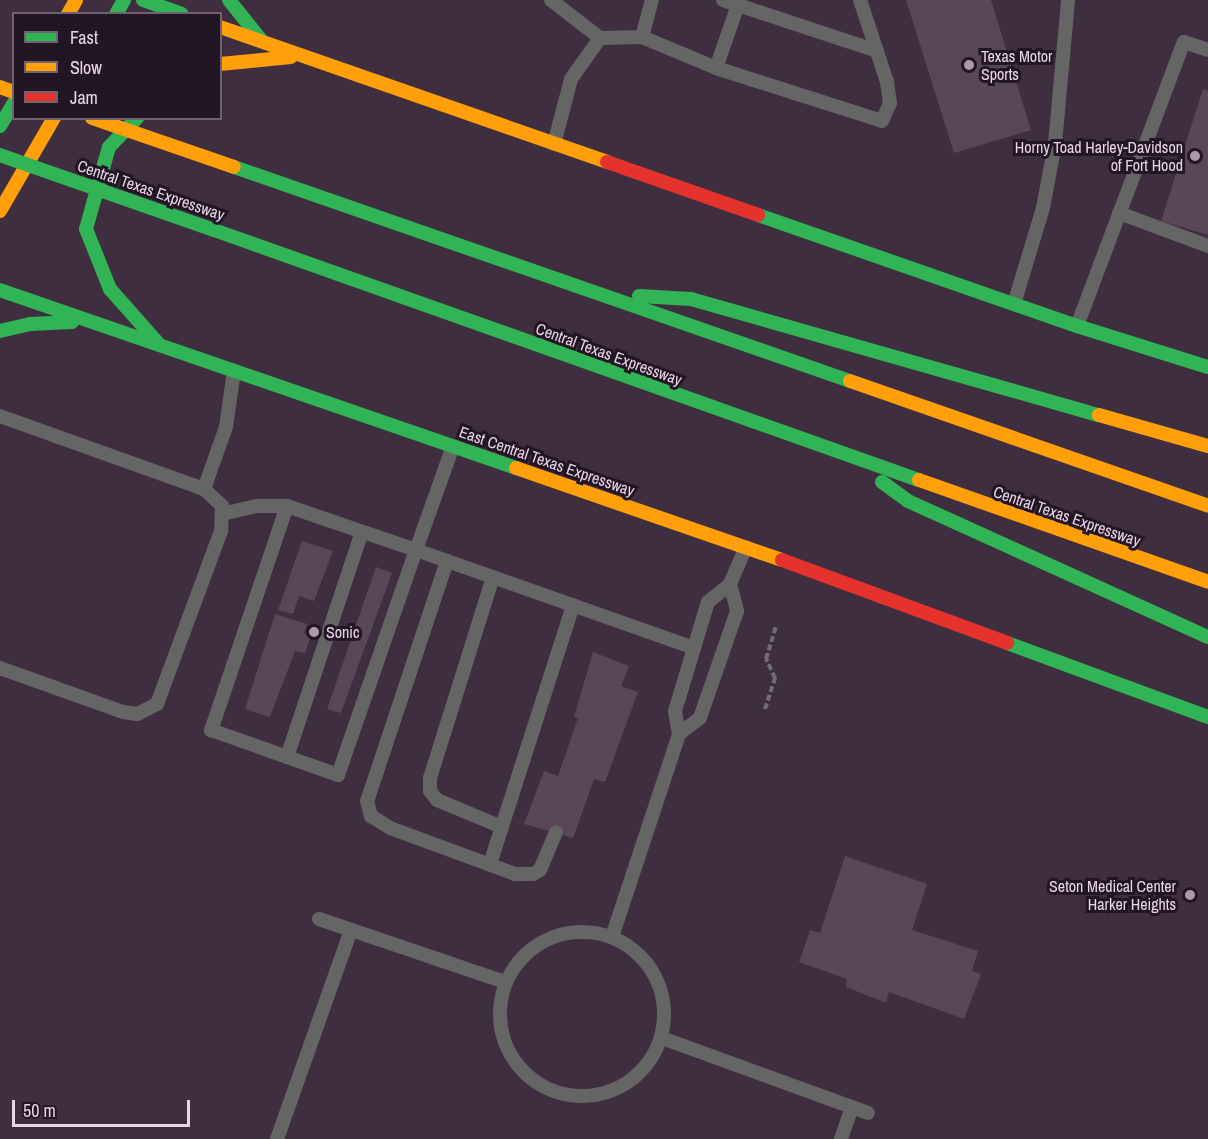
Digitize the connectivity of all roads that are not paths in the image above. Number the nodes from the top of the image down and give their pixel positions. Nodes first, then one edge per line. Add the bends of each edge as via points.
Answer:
1 (143, 0) edge
2 (230, 0) edge
3 (550, 0) edge
4 (652, 0) edge
5 (723, 0) edge
6 (860, 0) edge
7 (1068, 0) edge
8 (738, 5) junction
9 (176, 12) edge
10 (222, 28) edge
11 (642, 37) junction
12 (600, 38) junction
13 (262, 41) junction
14 (1208, 50) edge
15 (877, 51) junction
16 (299, 56) junction
17 (222, 64) edge
18 (716, 68) junction
19 (12, 106) edge
20 (53, 120) edge
21 (98, 120) edge
22 (135, 120) edge
23 (0, 126) edge
24 (554, 144) junction
25 (0, 155) edge
26 (0, 211) edge
27 (1119, 213) junction
28 (1208, 246) edge
29 (0, 290) edge
30 (599, 293) junction
31 (1014, 304) junction
32 (94, 322) junction
33 (1077, 326) junction
34 (0, 331) edge
35 (159, 345) junction
36 (1208, 367) edge
37 (234, 371) junction
38 (0, 416) edge
39 (453, 446) junction
40 (1208, 446) edge
41 (847, 457) junction
42 (204, 489) junction
43 (287, 506) junction
44 (1208, 506) edge
45 (222, 514) junction
46 (362, 532) junction
47 (746, 547) junction
48 (416, 550) junction
49 (447, 561) junction
50 (493, 577) junction
51 (1208, 582) edge
52 (730, 584) junction
53 (573, 605) junction
54 (1208, 637) edge
55 (694, 648) junction
56 (0, 668) edge
57 (1208, 717) edge
58 (679, 734) junction
59 (287, 757) junction
60 (502, 827) junction
61 (556, 831) dead end
62 (490, 864) junction
63 (320, 919) dead end
64 (351, 930) junction
65 (612, 937) junction
66 (505, 982) junction
67 (662, 1038) junction
68 (852, 1107) junction
69 (868, 1113) dead end
70 (277, 1139) edge
71 (841, 1139) edge

1 - 9 main road
2 - 13 main road
3 - 12 lane
4 - 11 lane
5 - 8 lane
6 - 15 lane
7 - 31 lane via 1055,144 1043,208
8 - 15 lane
8 - 18 lane
10 - 13 main road
11 - 12 lane
11 - 18 lane
12 - 24 lane via 571,79
13 - 16 main road
14 - 27 lane via 1184,42
15 - 18 lane via 890,103 882,121
16 - 17 main road
16 - 24 main road
19 - 23 main road
20 - 26 main road
21 - 30 main road, bridge
22 - 35 main road via 109,147 86,229 110,289
24 - 31 main road
25 - 41 main road, Central Texas Expressway, bridge
27 - 28 lane
27 - 33 lane
29 - 32 main road, East Central Texas Expressway
30 - 40 main road via 691,299
30 - 44 main road
31 - 33 main road
32 - 34 main road via 30,324
32 - 35 main road, East Central Texas Expressway
33 - 36 main road
35 - 37 main road, East Central Texas Expressway
37 - 39 main road, East Central Texas Expressway
37 - 42 lane via 226,427
38 - 42 lane
39 - 47 main road, East Central Texas Expressway
39 - 48 lane
41 - 51 main road, Central Texas Expressway
41 - 54 main road via 908,501
42 - 45 lane via 222,506
43 - 45 lane via 257,506
43 - 46 lane
43 - 59 lane via 211,730
45 - 56 lane via 220,531 157,704 137,714 123,712
46 - 48 lane
46 - 59 lane
47 - 52 lane
47 - 57 main road, East Central Texas Expressway
48 - 49 lane
48 - 59 lane via 338,775
49 - 50 lane
49 - 62 lane via 367,801 371,816 390,828
50 - 53 lane
50 - 60 lane via 430,778 430,791 437,800
52 - 55 lane via 708,602
52 - 58 lane via 737,611 734,622 700,718
53 - 55 lane
53 - 60 lane
55 - 58 lane via 675,711
58 - 65 lane
60 - 62 lane
61 - 62 lane via 540,870 532,874 515,874
63 - 64 lane
64 - 66 lane
64 - 70 lane
65 - 66 lane via 587,931 561,934 531,950
65 - 67 lane via 633,949 658,981 665,1013
66 - 67 lane via 499,1006 503,1038 523,1072 543,1087 566,1095 590,1096 614,1090 635,1078 651,1060
67 - 68 lane
68 - 69 lane
68 - 71 lane

